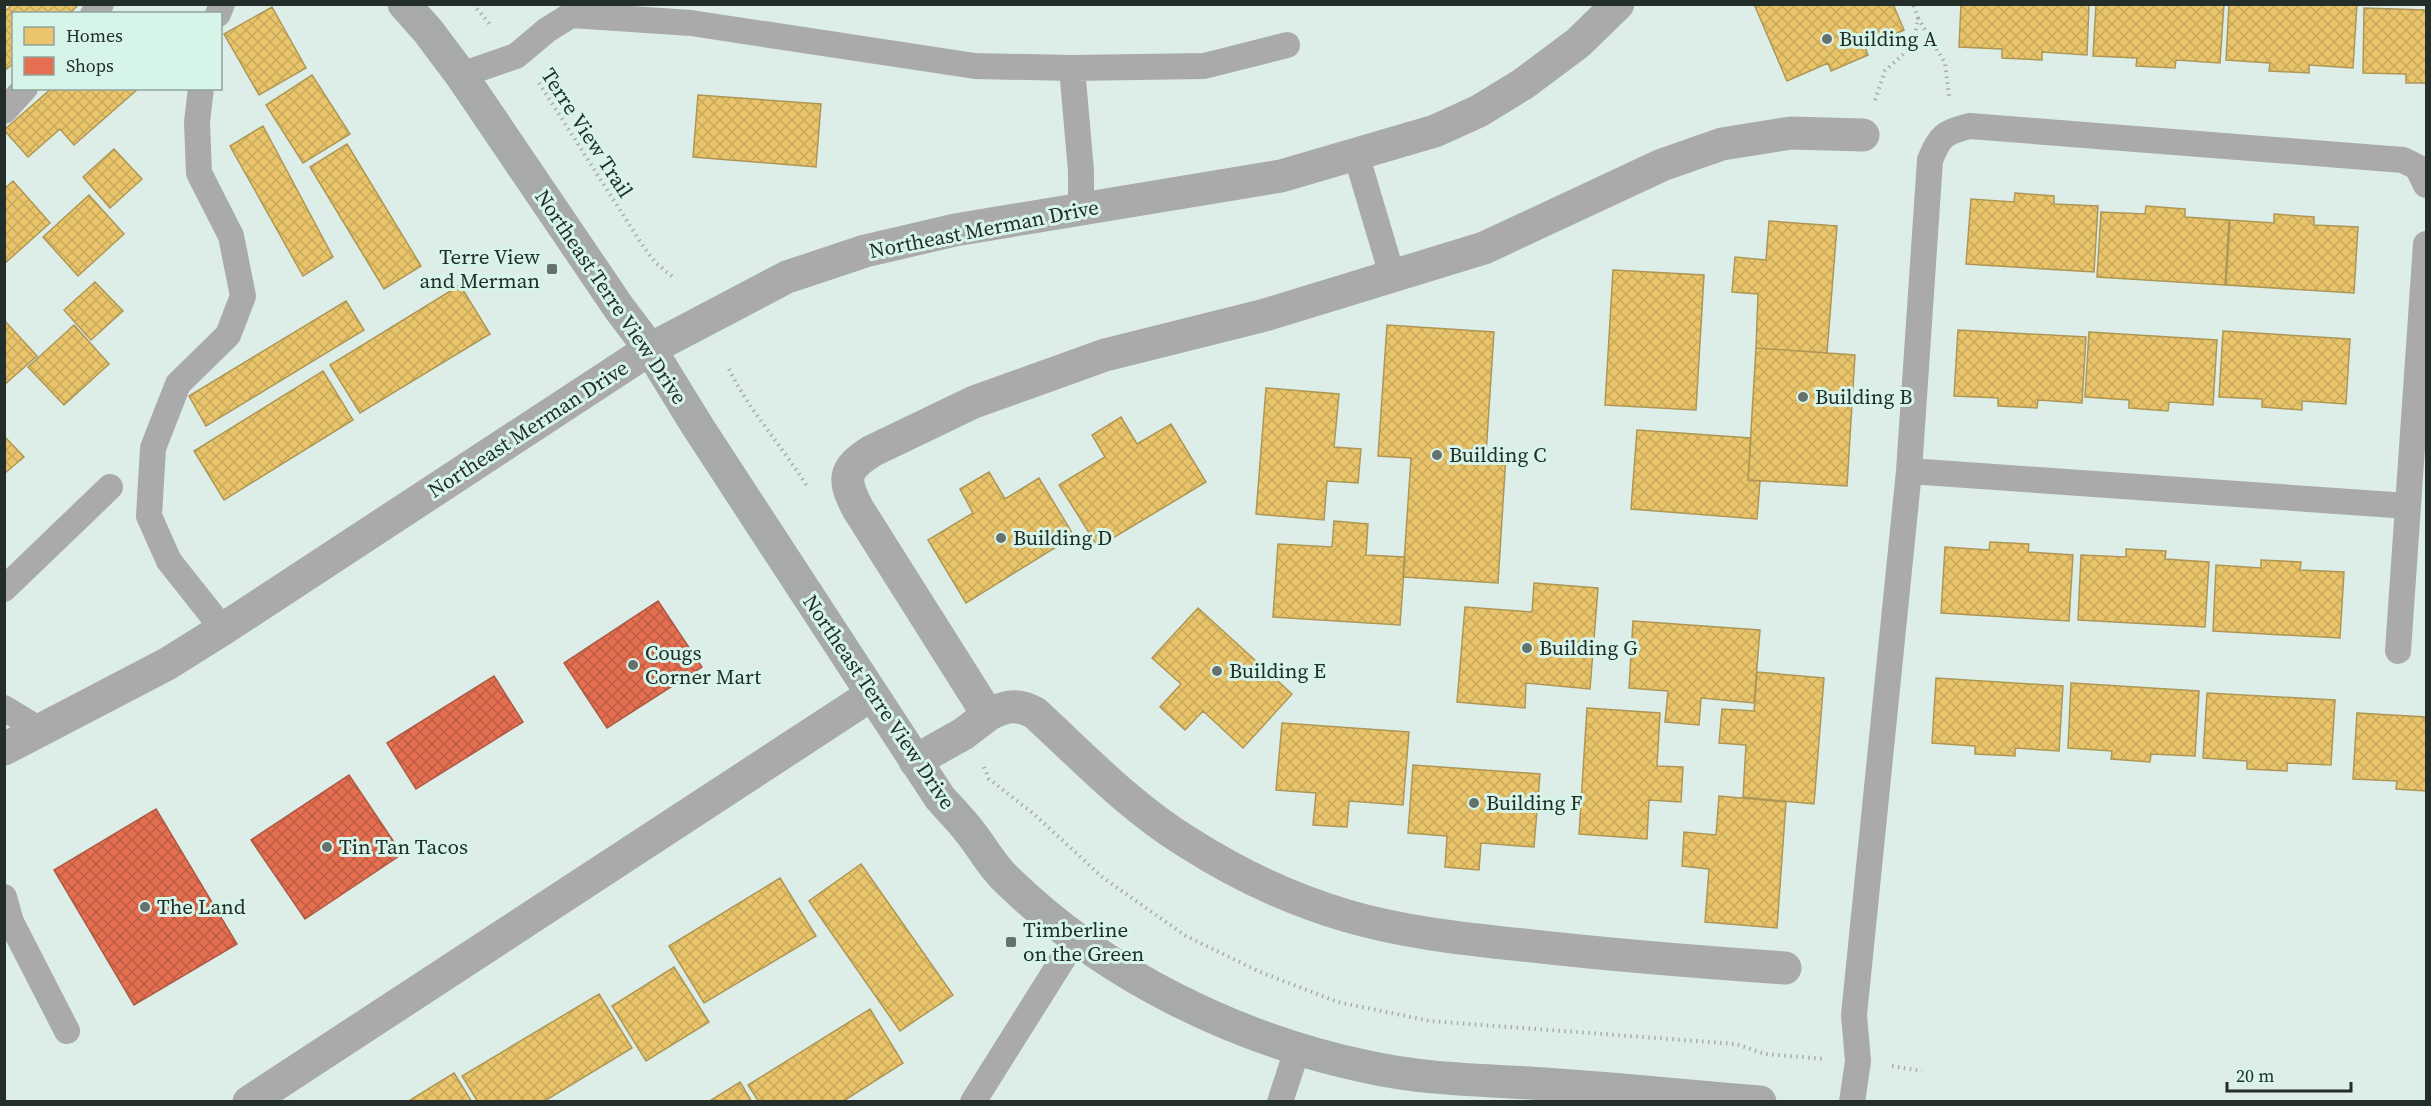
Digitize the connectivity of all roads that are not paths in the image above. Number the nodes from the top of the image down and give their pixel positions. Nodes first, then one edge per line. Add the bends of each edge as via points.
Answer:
1 (404, 4) edge
2 (1618, 4) edge
3 (1287, 45) dead end
4 (1072, 69) junction
5 (461, 75) junction
6 (23, 90) edge
7 (201, 90) edge
8 (4, 111) edge
9 (1863, 135) road end
10 (1356, 154) junction
11 (2427, 185) edge
12 (1081, 209) junction
13 (2427, 244) edge
14 (1392, 275) junction
15 (650, 349) junction
16 (1908, 471) junction
17 (110, 487) dead end
18 (2408, 506) junction
19 (4, 589) edge
20 (223, 629) junction
21 (2398, 651) dead end
22 (871, 695) junction
23 (4, 708) edge
24 (988, 715) junction
25 (42, 731) junction
26 (4, 749) edge
27 (915, 761) junction
28 (4, 897) edge
29 (1076, 938) junction
30 (1785, 968) dead end
31 (68, 1031) dead end
32 (1297, 1050) junction
33 (249, 1101) edge
34 (973, 1101) edge
35 (1280, 1101) edge
36 (1760, 1101) edge
37 (1852, 1101) edge

1 - 5 main road, Northeast Terre View Drive
2 - 10 street, Northeast Merman Drive via 1578,43 1479,111 1435,131
3 - 4 lane via 1204,66
4 - 5 lane via 975,66 691,23 571,15 516,56
4 - 12 lane
5 - 15 main road, Northeast Terre View Drive
6 - 8 lane
7 - 20 lane via 197,122 199,173 231,236 243,296 228,335 178,384 153,448 149,516 169,561
9 - 14 street via 1791,133 1722,144 1662,165 1484,248
10 - 12 street, Northeast Merman Drive via 1281,176
10 - 14 lane
11 - 16 lane via 2417,167 2403,160 1970,126 1954,129 1938,140 1930,160
12 - 15 street, Northeast Merman Drive via 955,230 854,255 787,277
13 - 18 lane
14 - 24 street via 1265,315 1105,355 974,402 858,460 848,473 847,484 858,509
15 - 20 street, Northeast Merman Drive
15 - 22 main road, Northeast Terre View Drive
16 - 18 lane
16 - 37 lane via 1854,1015 1858,1061
17 - 19 lane
18 - 21 lane
20 - 25 street, Northeast Merman Drive
22 - 27 main road, Northeast Terre View Drive
22 - 33 street
23 - 25 lane
24 - 27 street
24 - 30 street via 1008,706 1035,713 1126,798 1187,843 1260,881 1343,915 1486,941
25 - 26 street, Northeast Merman Drive
27 - 29 main road, Northeast Terre View Drive via 1005,878
28 - 31 lane via 11,921
29 - 32 main road, Northeast Terre View Drive via 1183,1002
29 - 34 lane
32 - 35 lane
32 - 36 main road, Northeast Terre View Drive via 1370,1068 1448,1078

